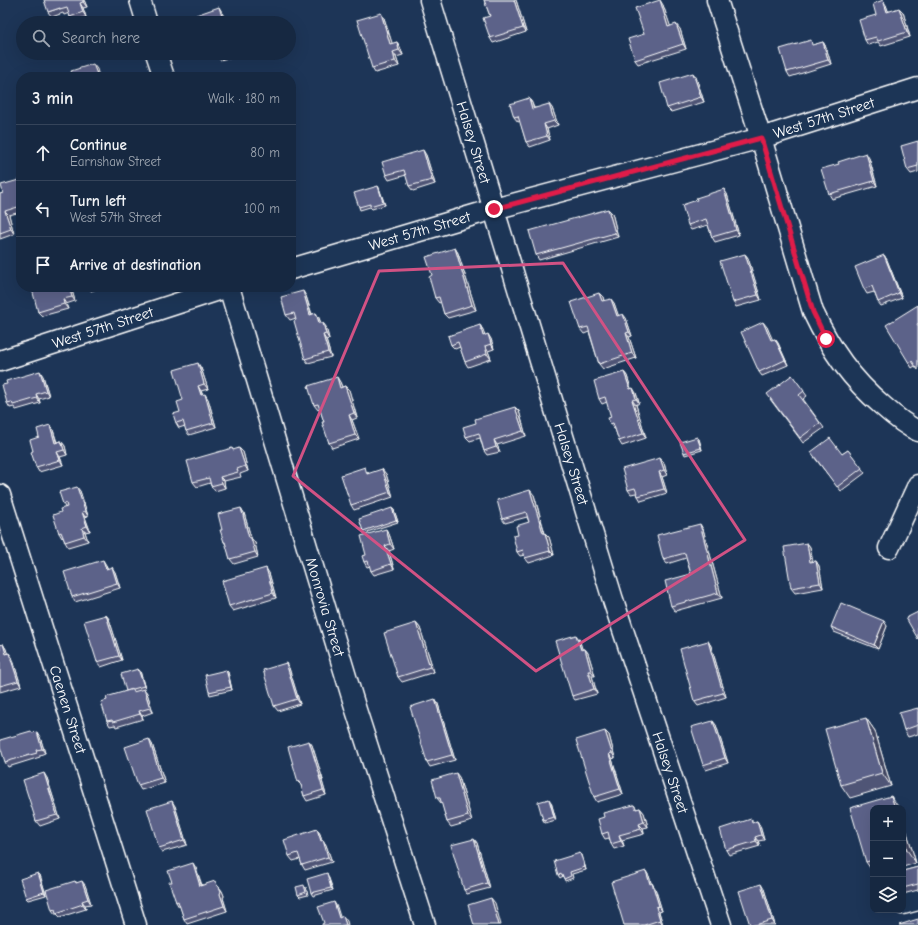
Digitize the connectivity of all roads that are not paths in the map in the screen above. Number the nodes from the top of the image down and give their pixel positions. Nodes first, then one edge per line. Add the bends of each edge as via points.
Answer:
1 (140, 0) edge
2 (430, 0) edge
3 (717, 0) edge
4 (145, 16) edge
5 (158, 60) edge
6 (162, 72) edge
7 (918, 88) edge
8 (761, 138) junction
9 (494, 209) junction
10 (296, 268) edge
11 (214, 292) edge
12 (231, 292) edge
13 (0, 361) edge
14 (918, 431) edge
15 (918, 485) edge
16 (0, 495) edge
17 (889, 548) dead end
18 (918, 900) edge
19 (906, 903) edge
20 (136, 925) edge
21 (424, 925) edge
22 (721, 925) edge

1 - 4 street
2 - 9 street, Halsey Street
3 - 8 street
5 - 6 street
7 - 8 street, West 57th Street
8 - 9 street, West 57th Street
8 - 14 street via 813,312 826,339 867,393
9 - 10 street, West 57th Street
9 - 22 street, Halsey Street via 613,600
11 - 13 street, West 57th Street
12 - 21 street, Monrovia Street via 356,710
15 - 17 street
16 - 20 street, Caenen Street
18 - 19 street

